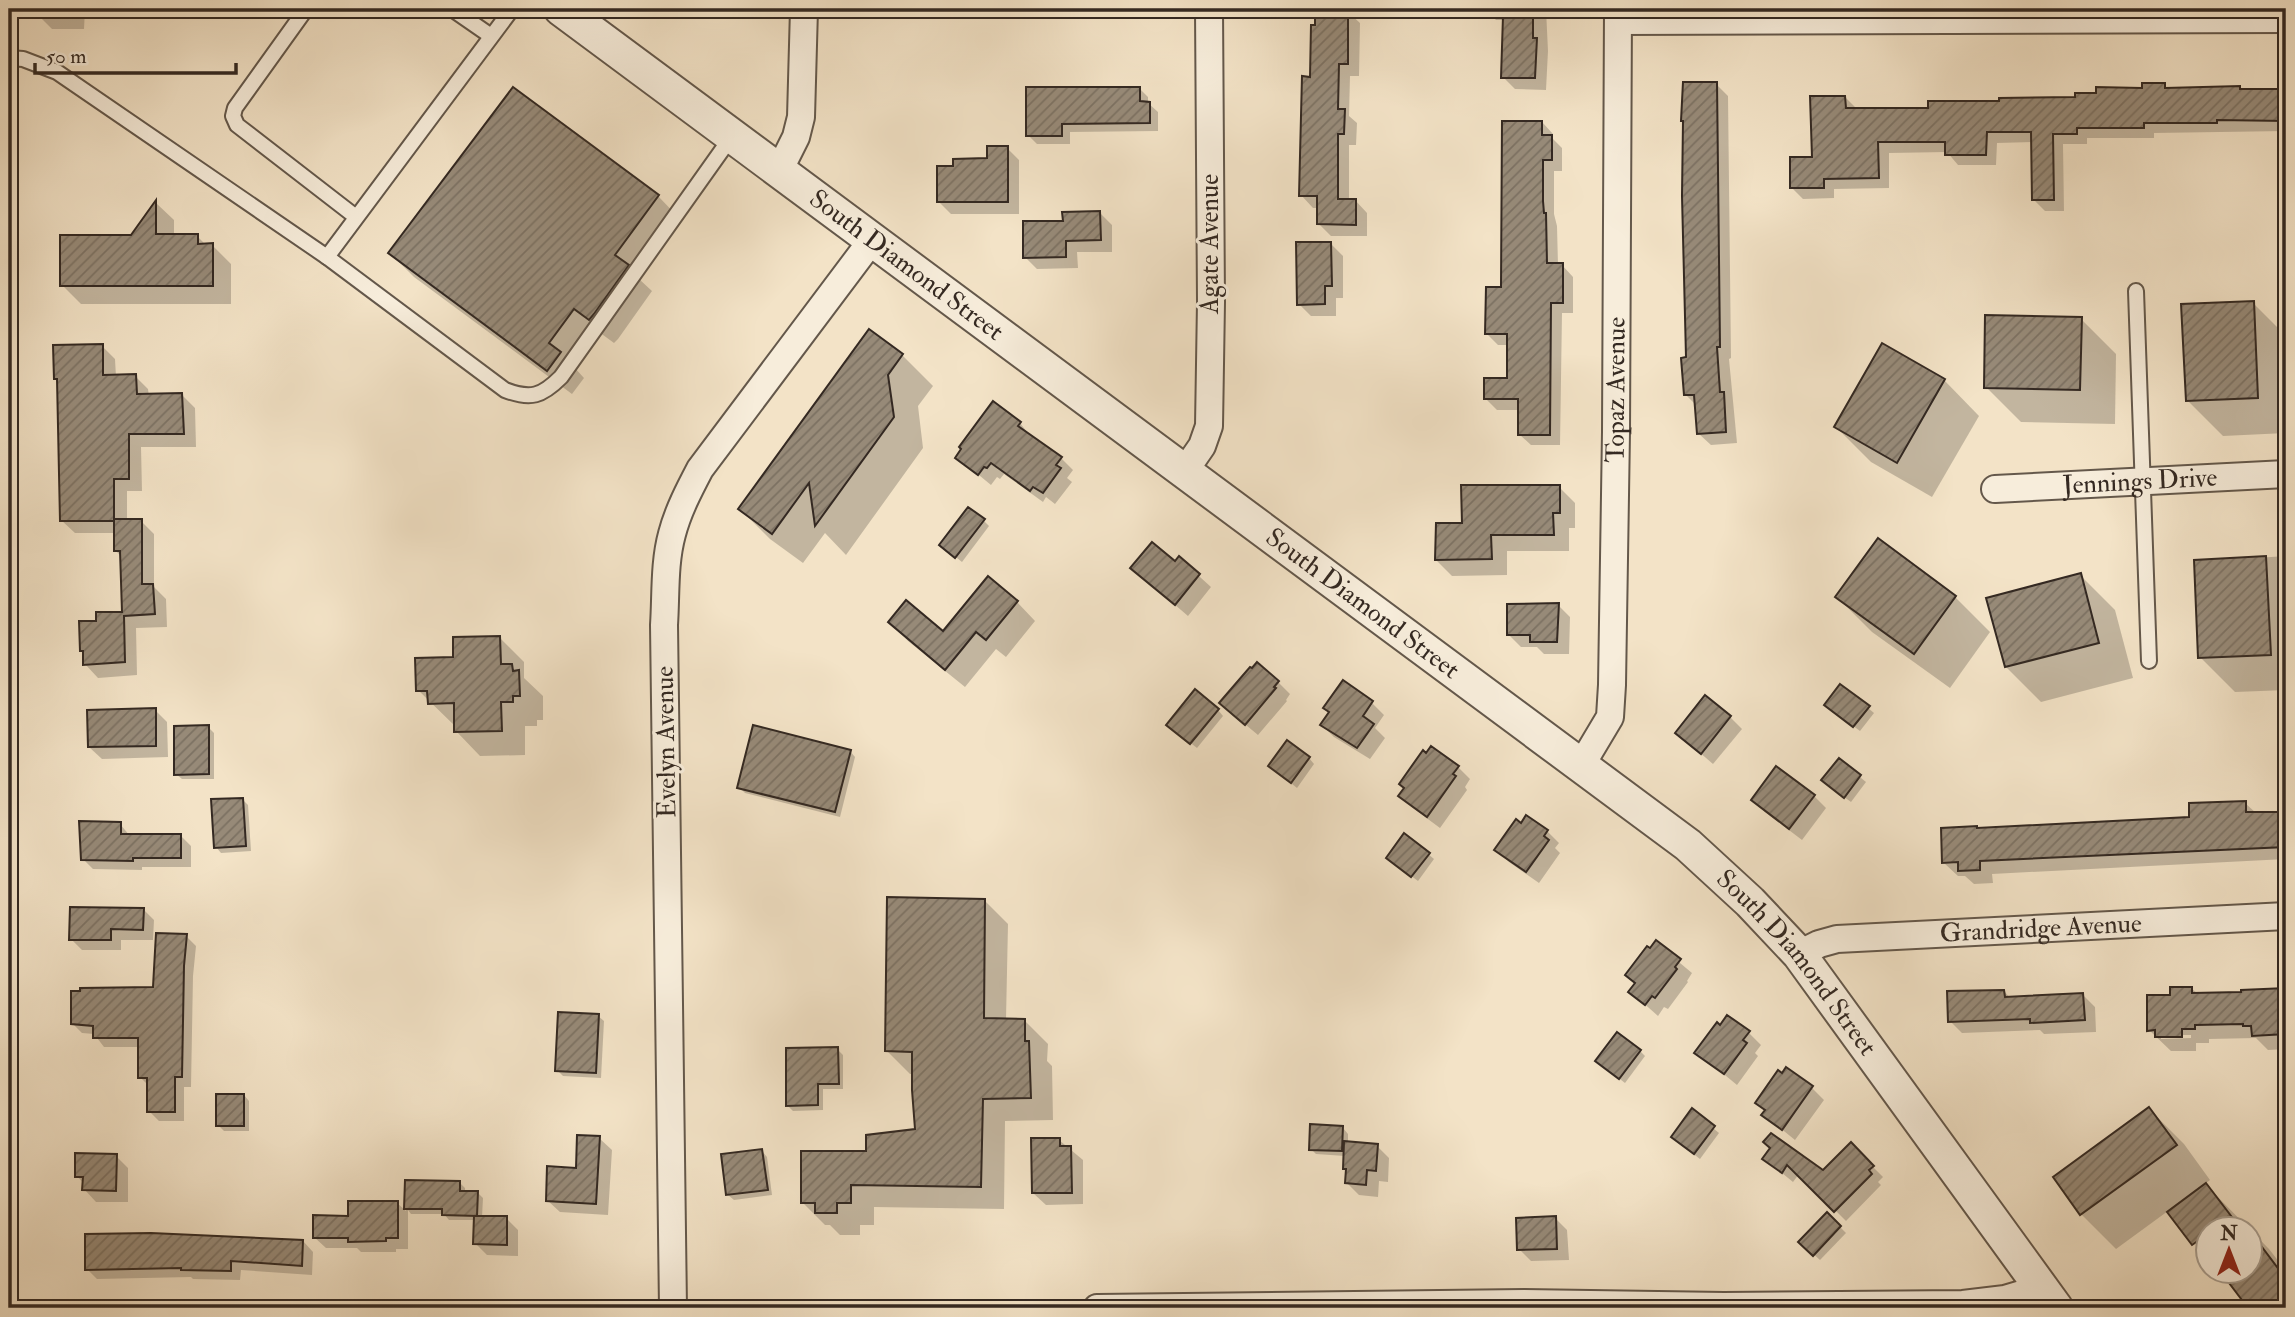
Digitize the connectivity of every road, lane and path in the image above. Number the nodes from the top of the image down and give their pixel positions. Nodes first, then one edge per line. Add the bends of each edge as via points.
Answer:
1 (306, 9) edge
2 (452, 9) edge
3 (512, 9) edge
4 (561, 9) edge
5 (804, 9) edge
6 (1209, 9) edge
7 (1618, 15) edge
8 (2286, 19) edge
9 (491, 36) junction
10 (9, 58) edge
11 (732, 136) junction
12 (779, 171) junction
13 (356, 217) junction
14 (872, 240) junction
15 (327, 257) junction
16 (2136, 291) dead end
17 (1184, 472) junction
18 (2286, 474) edge
19 (2145, 481) junction
20 (1995, 489) dead end
21 (2149, 661) dead end
22 (1582, 764) junction
23 (2286, 916) edge
24 (1799, 954) junction
25 (2049, 1298) edge
26 (673, 1308) edge
27 (1097, 1308) edge

1 - 13 lane via 234,108 233,116 237,125
2 - 9 lane
3 - 9 lane
4 - 11 street, South Diamond Street
5 - 12 street via 800,117 796,137
6 - 17 street, Agate Avenue via 1209,426
7 - 8 street
7 - 22 street, Topaz Avenue via 1612,685 1609,717
9 - 13 lane
10 - 15 lane via 57,72
11 - 12 street, South Diamond Street
11 - 15 lane via 561,377 539,395 505,390
12 - 14 street, South Diamond Street
13 - 15 lane
14 - 17 street, South Diamond Street
14 - 26 street, Evelyn Avenue via 700,469 672,534 664,625
16 - 19 lane
17 - 22 street, South Diamond Street
18 - 19 street, Jennings Drive
19 - 20 street, Jennings Drive
19 - 21 lane
22 - 24 street, South Diamond Street via 1688,845
23 - 24 street, Grandridge Avenue via 1837,939
24 - 25 street, South Diamond Street
25 - 27 street via 1963,1304

